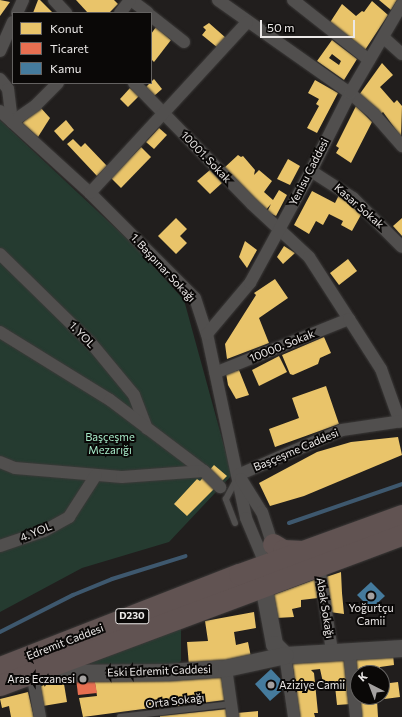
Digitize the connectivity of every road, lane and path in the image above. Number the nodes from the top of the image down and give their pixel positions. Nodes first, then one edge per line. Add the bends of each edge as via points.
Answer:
1 (23, 0) edge
2 (54, 0) edge
3 (131, 0) edge
4 (218, 0) edge
5 (293, 0) edge
6 (402, 4) edge
7 (17, 12) edge
8 (65, 12) edge
9 (121, 12) edge
10 (147, 12) edge
11 (152, 17) edge
12 (247, 22) junction
13 (12, 24) edge
14 (384, 38) junction
15 (184, 42) dead end
16 (0, 51) edge
17 (402, 54) edge
18 (369, 60) junction
19 (0, 79) edge
20 (57, 84) edge
21 (135, 84) edge
22 (350, 93) junction
23 (0, 111) edge
24 (164, 113) junction
25 (12, 122) junction
26 (402, 146) edge
27 (311, 171) junction
28 (90, 193) junction
29 (279, 231) junction
30 (402, 247) edge
31 (0, 254) edge
32 (349, 319) junction
33 (0, 332) edge
34 (207, 334) junction
35 (215, 373) junction
36 (401, 422) edge
37 (147, 429) junction
38 (0, 462) edge
39 (0, 468) edge
40 (15, 468) junction
41 (204, 471) junction
42 (96, 475) junction
43 (238, 475) junction
44 (220, 487) dead end
45 (402, 515) edge
46 (235, 523) dead end
47 (402, 535) edge
48 (0, 546) edge
49 (312, 558) junction
50 (270, 565) junction
51 (402, 648) edge
52 (349, 650) junction
53 (332, 651) junction
54 (285, 655) junction
55 (0, 667) edge
56 (226, 668) junction
57 (32, 673) junction
58 (0, 685) edge
59 (232, 704) junction
60 (40, 717) edge
61 (120, 717) edge
62 (233, 717) edge
63 (294, 717) edge
64 (356, 717) edge

1 - 7 street
2 - 8 street
3 - 9 street
3 - 10 street
4 - 12 street
5 - 18 street
6 - 14 street, Yenisu Caddesi
11 - 15 street
12 - 22 street
12 - 24 street
13 - 16 street
14 - 17 street
14 - 18 street, Yenisu Caddesi
18 - 22 street, Yenisu Caddesi
19 - 25 street via 8,89
20 - 25 street via 36,105
21 - 24 street, 10001. Sokak
22 - 26 street via 374,114
22 - 27 street, Yenisu Caddesi
23 - 25 street, 1. Başpınar Sokağı
24 - 28 street
24 - 29 street, 10001. Sokak
25 - 28 street, 1. Başpınar Sokağı
27 - 29 street, Yenisu Caddesi
27 - 30 street, Kasar Sokak via 353,198
28 - 34 street, 1. Başpınar Sokağı via 195,298
29 - 32 street via 309,257
29 - 34 street, Yenisu Caddesi via 250,283
31 - 37 street, 1. YOL via 96,349 134,395
32 - 35 street, 10000. Sokak
32 - 36 street via 381,369
33 - 37 street via 110,400
34 - 35 street, 1. Başpınar Sokağı
35 - 43 street, 1. Başpınar Sokağı
36 - 43 street, Başçeşme Caddesi via 342,430
37 - 41 street
38 - 40 street
39 - 40 street
40 - 42 street
41 - 42 street via 122,477
41 - 44 street
42 - 48 street, 4. YOL via 69,517 44,531
43 - 46 lane via 226,499
43 - 50 street, 1. Başpınar Sokağı via 246,518
43 - 50 street via 262,512
45 - 49 highway, D230
47 - 49 highway, D230
49 - 50 highway, D230
49 - 50 highway via 290,552
49 - 53 street, Abak Sokağı
50 - 54 street via 274,644
50 - 55 highway, Edremit Caddesi / D230 via 239,574
50 - 57 highway, Edremit Caddesi / D230
51 - 52 street, Eski Edremit Caddesi
52 - 53 street, Eski Edremit Caddesi
52 - 64 street
53 - 54 street, Eski Edremit Caddesi
54 - 56 street, Eski Edremit Caddesi
54 - 63 street
56 - 57 street, Eski Edremit Caddesi via 167,672
56 - 59 street
57 - 58 highway, Edremit Caddesi / D230
57 - 60 street
59 - 61 lane, Orta Sokağı
59 - 62 street

